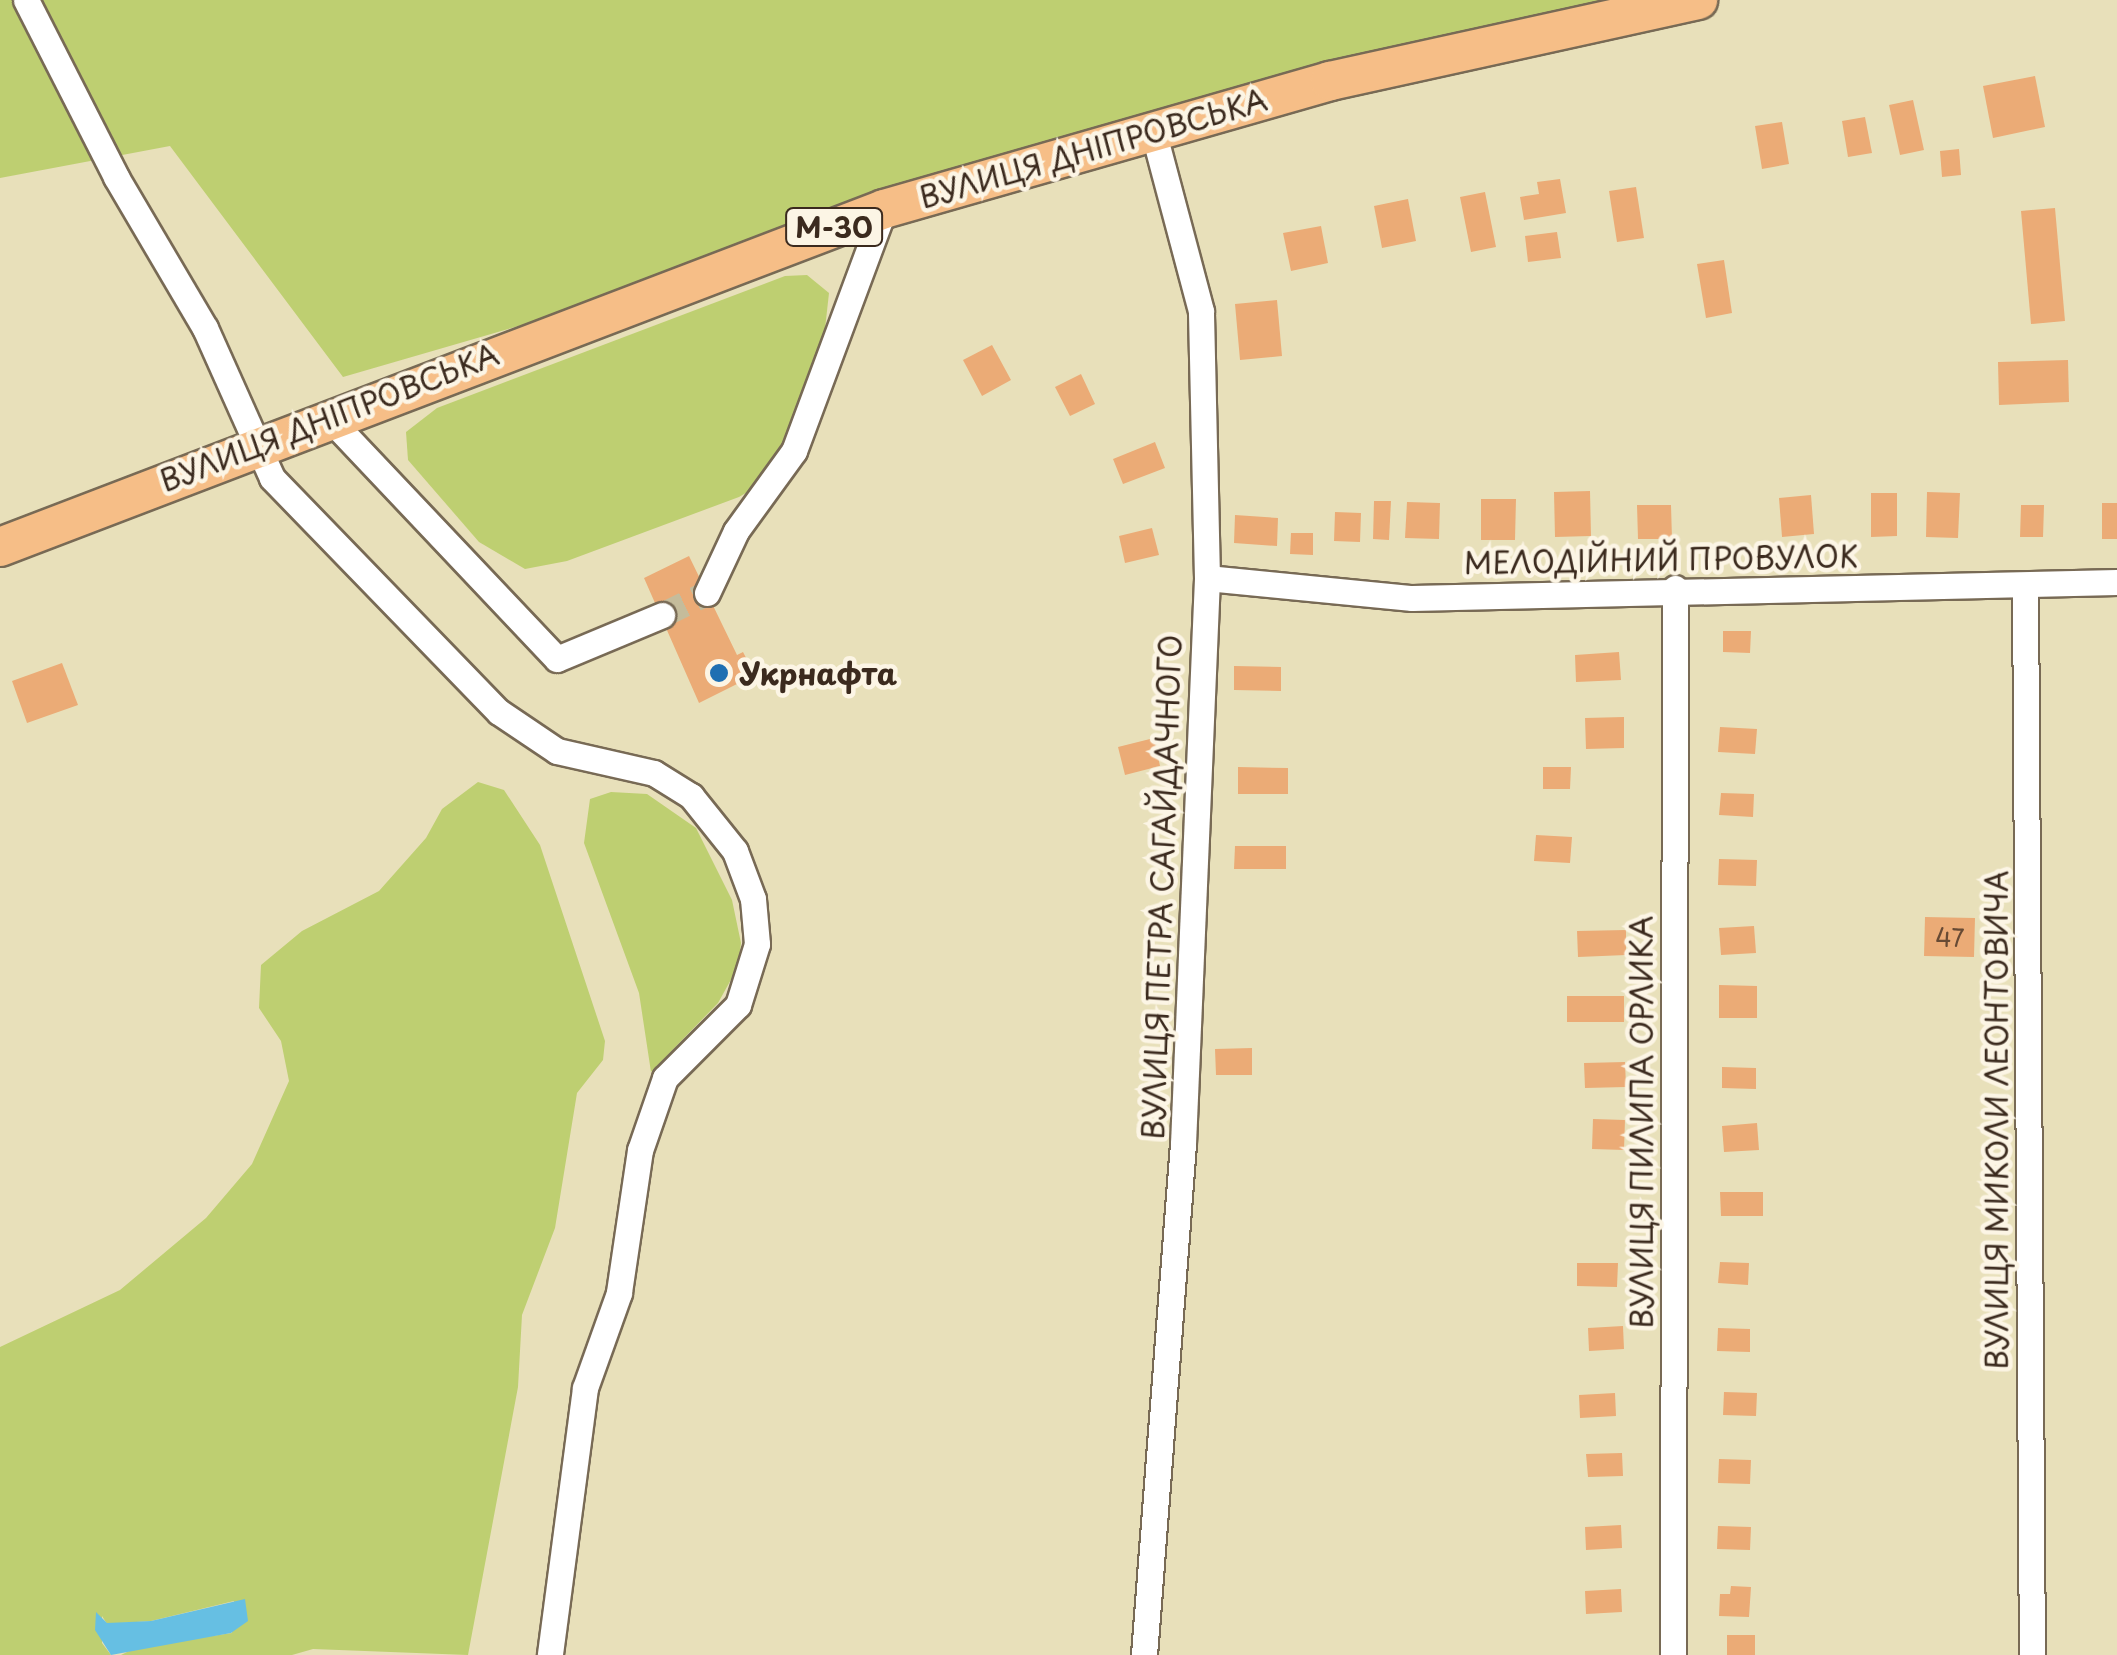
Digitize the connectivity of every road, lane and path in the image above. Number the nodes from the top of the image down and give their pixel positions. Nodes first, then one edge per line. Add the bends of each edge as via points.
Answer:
1 (26, 0) edge
2 (1698, 0) edge
3 (1152, 127) junction
4 (884, 209) junction
5 (328, 417) junction
6 (254, 445) junction
7 (0, 547) edge
8 (1207, 578) junction
9 (2117, 582) edge
10 (2025, 584) junction
11 (1675, 588) junction
12 (707, 593) tunnel mouth
13 (662, 615) tunnel mouth
14 (550, 1655) edge
15 (1144, 1655) edge
16 (1673, 1655) edge
17 (2032, 1655) edge

1 - 6 street via 204,328
2 - 3 highway, ВУЛИЦЯ ДНІПРОВСЬКА / М-30
3 - 4 highway, ВУЛИЦЯ ДНІПРОВСЬКА / М-30
3 - 8 street, ВУЛИЦЯ ПЕТРА САГАЙДАЧНОГО via 1200,311
4 - 5 highway, ВУЛИЦЯ ДНІПРОВСЬКА / М-30
4 - 12 street via 794,451 736,531
5 - 6 highway, ВУЛИЦЯ ДНІПРОВСЬКА / М-30
5 - 13 street via 557,658
6 - 7 highway, ВУЛИЦЯ ДНІПРОВСЬКА / М-30
6 - 14 street via 272,478 319,531 500,712 556,751 654,773 690,796 735,850 753,899 757,944 738,1005 664,1078 640,1150 619,1294 585,1388
8 - 11 street, МЕЛОДІЙНИЙ ПРОВУЛОК via 1412,598
8 - 15 street, ВУЛИЦЯ ПЕТРА САГАЙДАЧНОГО via 1184,1144
9 - 10 street, МЕЛОДІЙНИЙ ПРОВУЛОК
10 - 11 street, МЕЛОДІЙНИЙ ПРОВУЛОК
10 - 17 street, ВУЛИЦЯ МИКОЛИ ЛЕОНТОВИЧА
11 - 16 street, ВУЛИЦЯ ПИЛИПА ОРЛИКА

